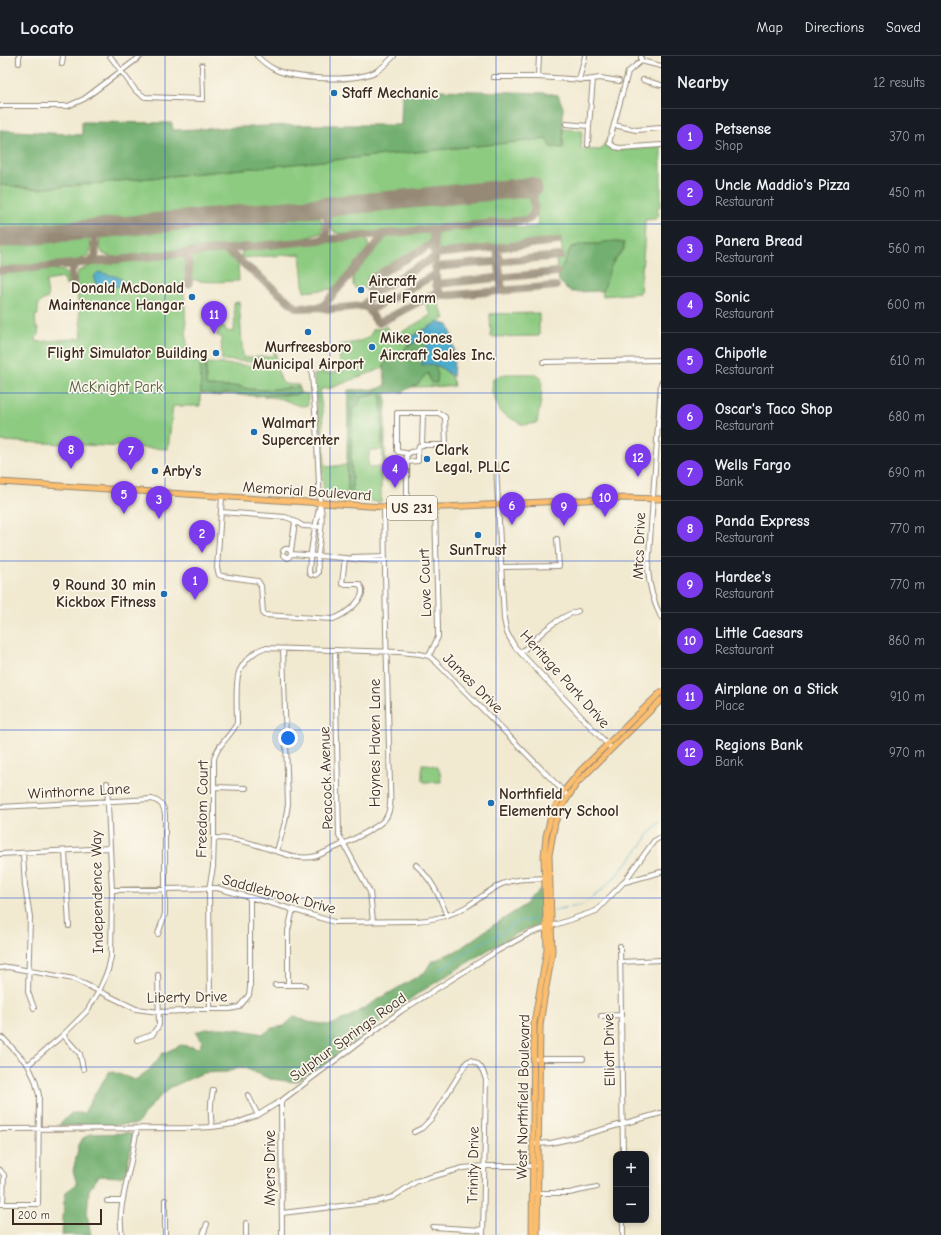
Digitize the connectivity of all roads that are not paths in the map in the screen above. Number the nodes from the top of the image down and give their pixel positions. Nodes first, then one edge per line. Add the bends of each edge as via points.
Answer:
1 (19, 56) edge
2 (63, 56) edge
3 (110, 56) edge
4 (141, 56) edge
5 (257, 56) edge
6 (394, 56) edge
7 (539, 56) edge
8 (585, 56) edge
9 (641, 56) edge
10 (641, 61) junction
11 (19, 63) dead end
12 (62, 64) dead end
13 (202, 65) dead end
14 (661, 66) edge
15 (122, 71) junction
16 (493, 77) dead end
17 (538, 77) junction
18 (593, 79) junction
19 (579, 80) junction
20 (619, 80) dead end
21 (643, 80) dead end
22 (661, 85) edge
23 (0, 106) edge
24 (566, 124) dead end
25 (614, 125) junction
26 (589, 126) junction
27 (661, 128) edge
28 (588, 145) dead end
29 (661, 145) edge
30 (661, 360) edge
31 (543, 362) dead end
32 (311, 363) dead end
33 (661, 383) edge
34 (423, 414) junction
35 (422, 445) junction
36 (418, 451) junction
37 (407, 455) junction
38 (407, 462) junction
39 (496, 465) dead end
40 (0, 482) edge
41 (222, 497) junction
42 (653, 498) junction
43 (661, 499) edge
44 (320, 503) junction
45 (499, 504) junction
46 (384, 507) junction
47 (434, 507) junction
48 (407, 508) junction
49 (221, 512) junction
50 (295, 522) junction
51 (318, 527) junction
52 (558, 539) dead end
53 (291, 552) junction
54 (310, 555) junction
55 (318, 556) junction
56 (345, 558) junction
57 (385, 558) junction
58 (502, 567) junction
59 (578, 611) dead end
60 (661, 617) edge
61 (283, 649) junction
62 (335, 650) junction
63 (386, 651) junction
64 (521, 653) junction
65 (429, 656) junction
66 (661, 692) edge
67 (661, 700) edge
68 (628, 724) junction
69 (632, 728) junction
70 (609, 746) junction
71 (107, 783) dead end
72 (214, 787) junction
73 (246, 788) dead end
74 (563, 792) junction
75 (568, 796) junction
76 (107, 802) junction
77 (0, 807) edge
78 (661, 837) edge
79 (214, 838) junction
80 (343, 843) junction
81 (110, 848) junction
82 (65, 851) junction
83 (278, 851) junction
84 (0, 854) edge
85 (23, 854) junction
86 (416, 865) dead end
87 (661, 872) edge
88 (547, 878) junction
89 (624, 882) junction
90 (165, 889) junction
91 (209, 889) junction
92 (112, 890) junction
93 (250, 897) junction
94 (293, 909) junction
95 (447, 916) junction
96 (374, 922) junction
97 (69, 926) dead end
98 (549, 927) junction
99 (158, 934) dead end
100 (620, 946) dead end
101 (661, 960) edge
102 (620, 962) junction
103 (0, 968) edge
104 (29, 971) junction
105 (158, 975) dead end
106 (275, 985) dead end
107 (288, 985) junction
108 (306, 985) dead end
109 (99, 991) junction
110 (34, 1008) dead end
111 (210, 1008) junction
112 (159, 1012) junction
113 (601, 1016) dead end
114 (621, 1016) junction
115 (63, 1035) junction
116 (0, 1037) edge
117 (137, 1040) dead end
118 (537, 1059) junction
119 (583, 1059) dead end
120 (28, 1065) junction
121 (83, 1069) dead end
122 (213, 1090) dead end
123 (248, 1095) dead end
124 (281, 1101) junction
125 (661, 1114) edge
126 (258, 1115) junction
127 (623, 1124) junction
128 (212, 1127) junction
129 (137, 1128) junction
130 (0, 1129) edge
131 (39, 1129) junction
132 (414, 1132) dead end
133 (536, 1144) junction
134 (623, 1151) edge
135 (485, 1166) junction
136 (536, 1166) junction
137 (0, 1170) edge
138 (597, 1187) dead end
139 (536, 1193) junction
140 (165, 1200) dead end
141 (107, 1201) dead end
142 (121, 1201) junction
143 (2, 1204) edge
144 (282, 1213) junction
145 (246, 1223) dead end
146 (623, 1223) edge
147 (206, 1224) dead end
148 (433, 1227) dead end
149 (483, 1230) junction
150 (122, 1235) edge
151 (166, 1235) edge
152 (204, 1235) edge
153 (246, 1235) edge
154 (282, 1235) edge
155 (483, 1235) edge
156 (532, 1235) edge
157 (537, 1235) edge
158 (623, 1235) edge

1 - 11 street
2 - 12 street
3 - 15 street
4 - 15 street
5 - 6 street via 273,69 290,75 339,78 374,72
7 - 17 street
8 - 19 street
9 - 10 street
10 - 14 street
10 - 25 street via 628,72
13 - 15 street via 203,99 145,97 136,90
15 - 23 street via 84,99 68,106
16 - 17 street
17 - 19 street
18 - 19 street
18 - 20 street
18 - 26 street
21 - 22 street
24 - 26 street
25 - 27 street via 636,130
25 - 29 street via 609,143 616,147
26 - 28 street
30 - 31 street
32 - 44 street
33 - 42 street, Mtcs Drive
34 - 35 street
34 - 35 street via 439,414 445,417 446,445
34 - 37 street via 397,413 397,450
35 - 36 street
36 - 37 street
36 - 38 street via 418,461
37 - 38 street
38 - 48 street
39 - 45 street, Heritage Park Drive
40 - 41 main road, Memorial Boulevard / US 231
41 - 44 main road, Memorial Boulevard / US 231
41 - 49 street
42 - 43 main road, Memorial Boulevard / US 231
42 - 45 main road, Memorial Boulevard / US 231
42 - 60 street, Mtcs Drive via 649,581 654,603
44 - 46 main road, Memorial Boulevard / US 231
44 - 51 street
45 - 47 main road, Memorial Boulevard / US 231
45 - 58 street, Heritage Park Drive
46 - 48 main road, Memorial Boulevard / US 231
46 - 57 street, Haynes Haven Lane
47 - 48 main road, Memorial Boulevard / US 231
47 - 65 street, Love Court via 438,637
49 - 50 street via 278,516
49 - 56 street via 218,572 222,576 258,581 261,586 264,615 333,619 341,615 359,600 363,591 359,584 342,584
50 - 51 street via 303,526
50 - 53 street
51 - 54 street
51 - 55 street via 321,539
52 - 58 street via 558,566
53 - 53 street via 288,558 283,553 287,548
53 - 54 street
54 - 55 street
54 - 55 street via 309,572 313,575 318,573
55 - 56 street
56 - 57 street
57 - 63 street, Haynes Haven Lane
58 - 64 street, Heritage Park Drive via 504,622 507,633
59 - 64 street via 564,616 553,624
61 - 62 street, James Drive
61 - 72 street, Freedom Court via 257,650 239,671 237,723 215,753
61 - 83 street via 288,804
62 - 63 street, James Drive
62 - 80 street, Peacock Avenue via 338,828
63 - 65 street, James Drive
63 - 80 street, Haynes Haven Lane via 389,811 385,819 376,826
64 - 70 street, Heritage Park Drive
65 - 74 street, James Drive
66 - 68 main road, West Northfield Boulevard
67 - 69 main road, West Northfield Boulevard
68 - 69 main road
68 - 70 main road, West Northfield Boulevard
69 - 70 main road, West Northfield Boulevard
70 - 74 main road, West Northfield Boulevard via 581,770
70 - 75 main road, West Northfield Boulevard
71 - 76 street, Independence Way
72 - 73 street
72 - 79 street, Freedom Court
74 - 75 street, James Drive
74 - 88 main road, West Northfield Boulevard via 551,816 546,836 544,857
75 - 88 main road, West Northfield Boulevard via 555,822
76 - 77 street, Winthorne Lane
76 - 81 street, Independence Way
76 - 90 street, Winthorne Lane via 152,799 160,802 165,814
78 - 89 street, Sulphur Springs Road via 654,841
79 - 83 street, Haynes Haven Lane via 232,838
79 - 91 street, Freedom Court
80 - 83 street, Haynes Haven Lane via 310,858
80 - 96 street, Peacock Avenue via 370,892
81 - 82 street
81 - 92 street, Independence Way
82 - 85 street
82 - 97 street
84 - 85 street
85 - 104 street via 30,917
86 - 95 street via 427,874 436,888
87 - 89 street
88 - 95 street, Saddlebrook Drive via 515,880
88 - 98 main road, West Northfield Boulevard
89 - 98 street, Sulphur Springs Road via 596,911
90 - 91 street, Saddlebrook Drive
90 - 92 street, Saddlebrook Drive
90 - 99 street via 165,914
91 - 93 street, Saddlebrook Drive via 226,890
91 - 111 street, Freedom Court
92 - 109 street, Independence Way via 111,957
93 - 94 street, Saddlebrook Drive
93 - 111 street, Liberty Drive via 249,995 240,1007
94 - 96 street, Saddlebrook Drive via 334,922
94 - 107 street via 288,931
95 - 96 street, Saddlebrook Drive via 428,920
98 - 118 main road, West Northfield Boulevard via 552,951 541,1012
98 - 124 street, Sulphur Springs Road via 523,936 401,1011
100 - 102 street, Elliott Drive
101 - 102 street
102 - 114 street, Elliott Drive
103 - 104 street, Liberty Drive
104 - 109 street, Liberty Drive via 74,979
104 - 110 street via 28,992
105 - 112 street
106 - 107 street
107 - 108 street
109 - 112 street, Liberty Drive via 136,1009
109 - 115 street, Independence Way via 87,1011
111 - 112 street, Liberty Drive
112 - 117 street via 159,1025 156,1030 152,1035
113 - 114 street
114 - 127 street, Elliott Drive
115 - 120 street, Independence Way
115 - 121 street via 80,1054
116 - 120 street
118 - 119 street
118 - 133 main road, West Northfield Boulevard
120 - 131 street via 39,1095
122 - 128 street via 210,1101
123 - 126 street
124 - 126 street, Sulphur Springs Road
124 - 144 street, Myers Drive
125 - 127 street
126 - 128 street, Sulphur Springs Road via 234,1124
127 - 133 street via 569,1139
127 - 134 street, Elliott Drive
128 - 129 street, Sulphur Springs Road
129 - 131 street, Sulphur Springs Road
129 - 142 street
130 - 131 street, Sulphur Springs Road
131 - 143 street via 38,1204
132 - 135 street, Trinity Drive via 432,1118 469,1060 477,1062 484,1071 486,1080
133 - 136 main road, West Northfield Boulevard
135 - 136 street
135 - 144 street via 463,1168 418,1181 393,1197 375,1202
135 - 149 street, Trinity Drive
136 - 139 main road, West Northfield Boulevard
137 - 143 street via 4,1175
138 - 139 street via 569,1193
139 - 156 main road, West Northfield Boulevard
139 - 157 main road, West Northfield Boulevard
140 - 151 street
141 - 142 street
142 - 150 street
144 - 154 street, Myers Drive
145 - 153 street
146 - 158 street
147 - 152 street
148 - 149 street
149 - 155 street, Trinity Drive

